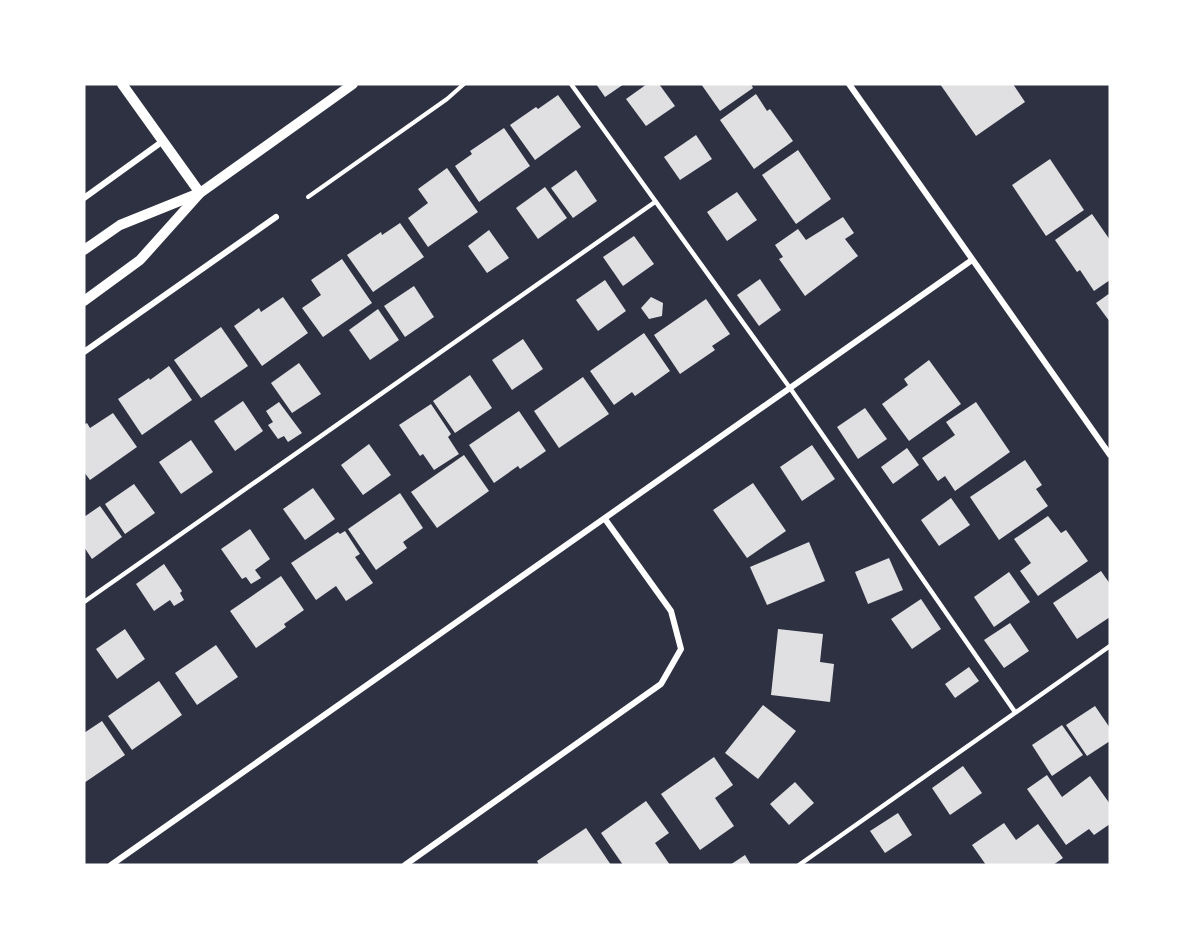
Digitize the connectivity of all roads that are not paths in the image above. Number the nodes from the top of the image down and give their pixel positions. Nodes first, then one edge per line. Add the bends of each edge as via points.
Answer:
1 (122, 84) edge
2 (353, 84) edge
3 (571, 84) edge
4 (849, 84) edge
5 (163, 141) junction
6 (200, 193) junction
7 (84, 198) edge
8 (655, 201) junction
9 (276, 217) dead end
10 (84, 250) edge
11 (972, 260) junction
12 (84, 301) edge
13 (84, 352) edge
14 (790, 388) junction
15 (1110, 456) edge
16 (605, 519) junction
17 (84, 602) edge
18 (1110, 646) edge
19 (1015, 712) junction
20 (111, 865) edge
21 (405, 865) edge
22 (799, 865) edge

1 - 5 street
2 - 6 street
3 - 8 lane
4 - 11 street
5 - 6 street
5 - 7 street
6 - 10 street via 120,225
6 - 12 street via 140,260
8 - 14 lane
8 - 17 lane
9 - 13 street
11 - 14 street
11 - 15 street
14 - 16 street
14 - 19 lane
16 - 20 street
16 - 21 street via 671,611 681,650 661,684
18 - 19 lane
19 - 22 lane

